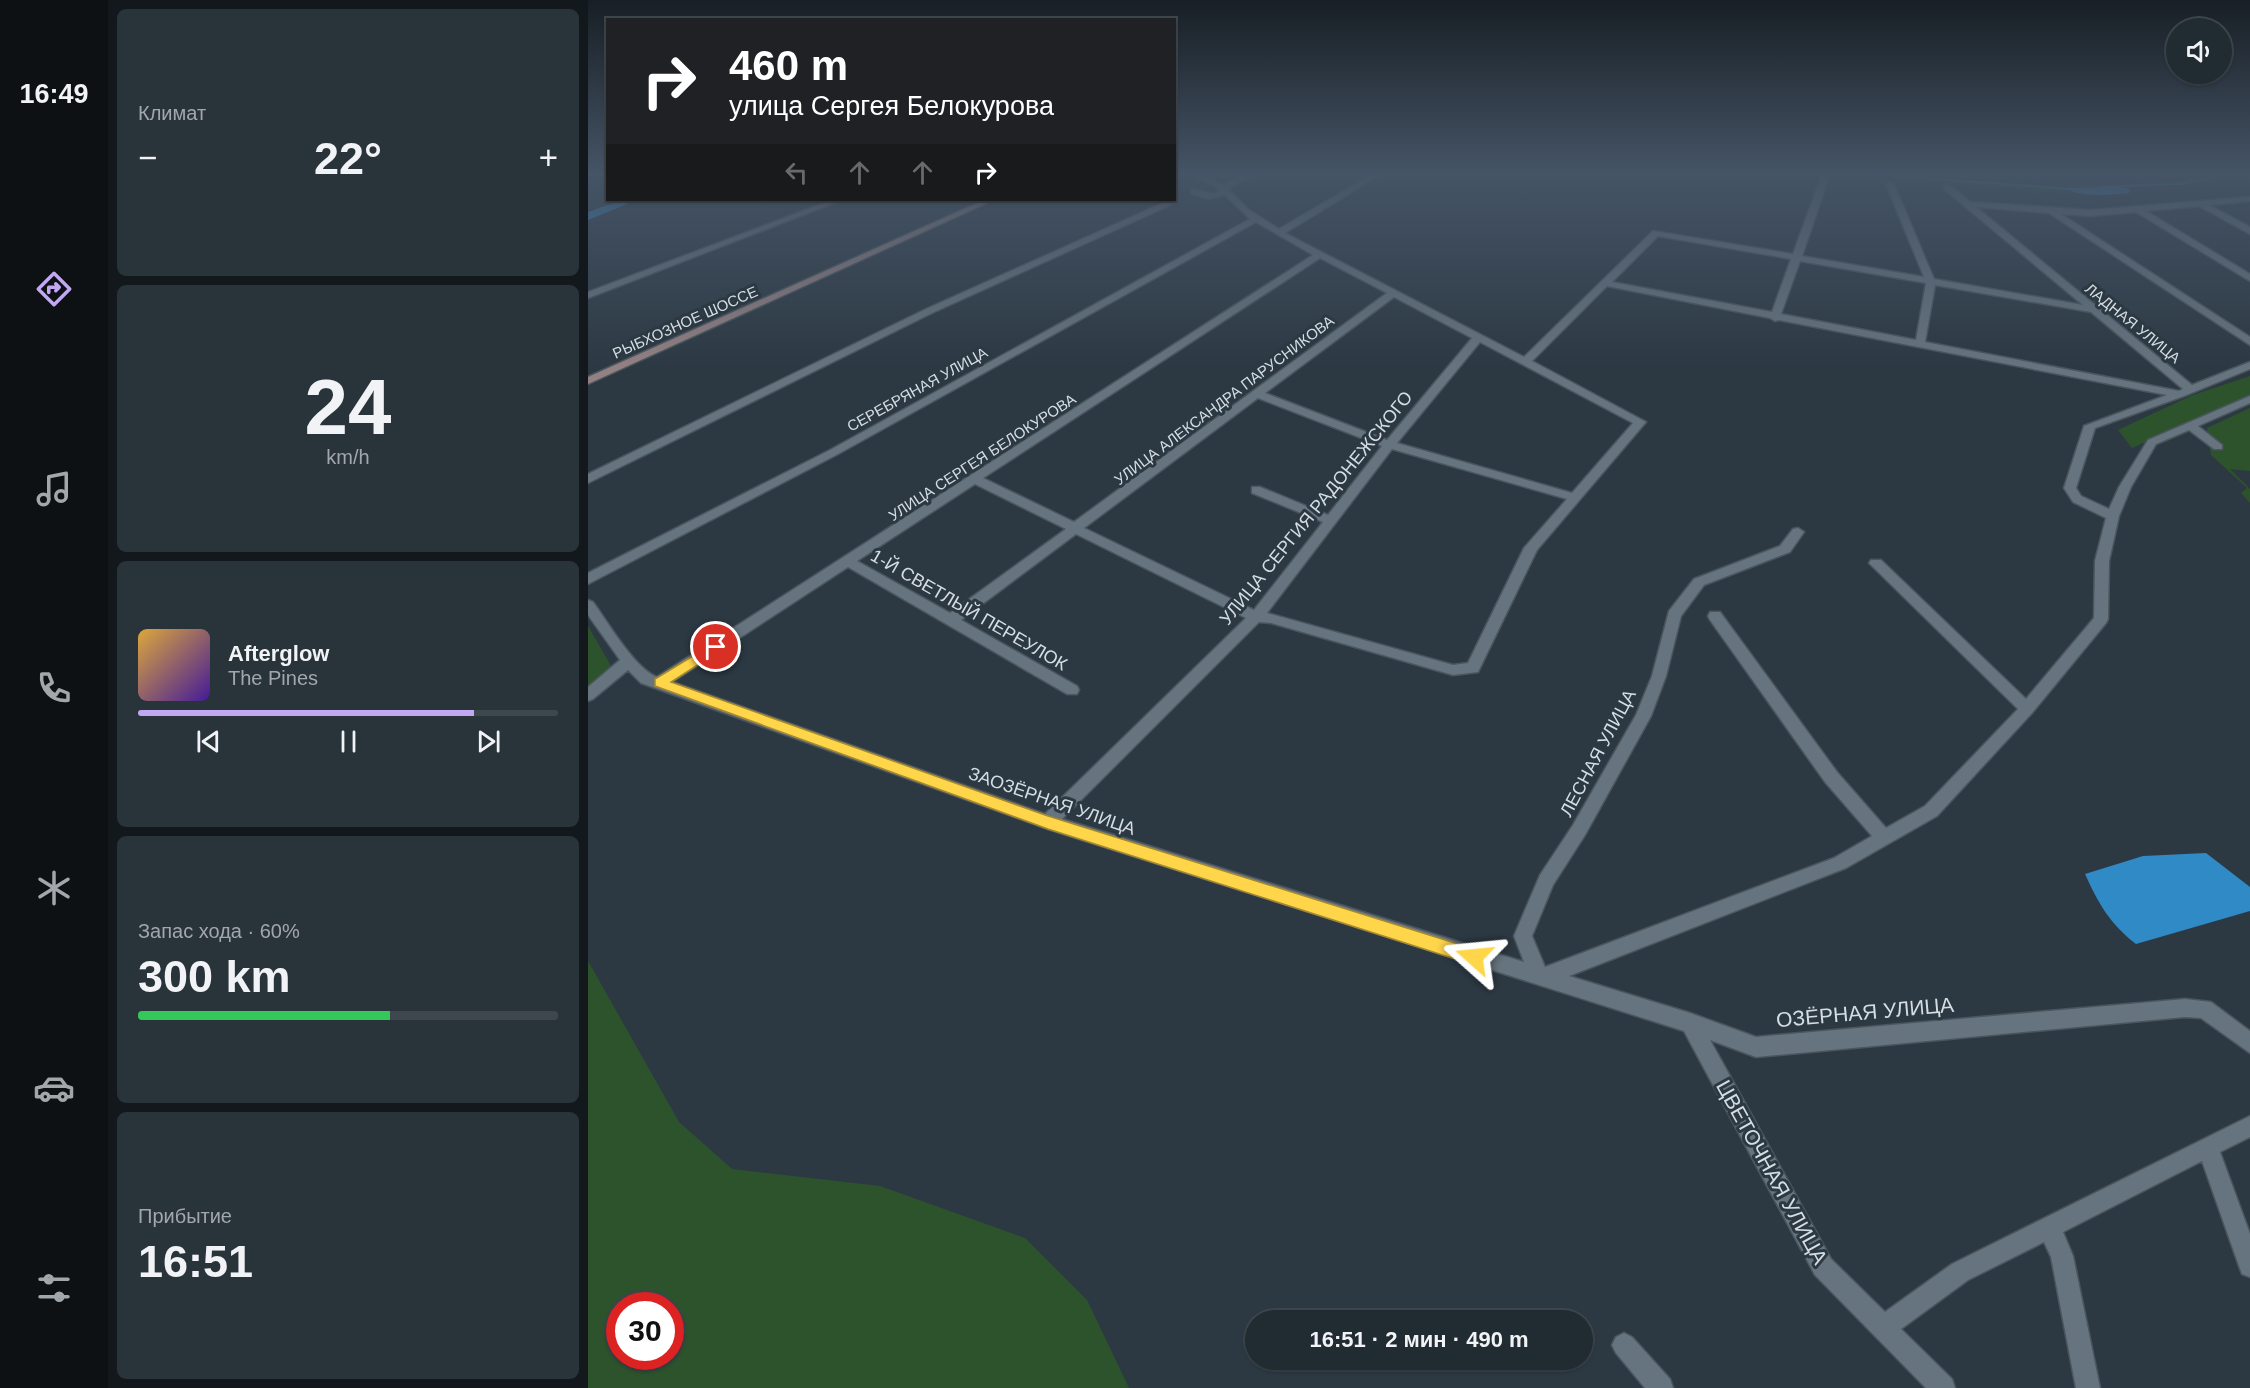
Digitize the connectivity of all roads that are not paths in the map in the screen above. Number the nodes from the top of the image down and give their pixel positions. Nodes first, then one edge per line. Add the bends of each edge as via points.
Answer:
1 (733, 240) edge
2 (902, 240) edge
3 (1085, 240) edge
4 (1218, 240) edge
5 (1291, 240) edge
6 (1649, 240) edge
7 (1694, 240) edge
8 (1803, 240) edge
9 (1913, 240) edge
10 (2010, 240) edge
11 (2095, 240) edge
12 (2188, 240) edge
13 (1319, 255) junction
14 (1797, 258) junction
15 (2250, 278) edge
16 (1931, 282) junction
17 (1604, 283) junction
18 (1392, 294) junction
19 (588, 295) edge
20 (2091, 309) junction
21 (1775, 318) junction
22 (1478, 338) junction
23 (2250, 342) edge
24 (1920, 345) junction
25 (1525, 362) junction
26 (2250, 365) edge
27 (588, 381) edge
28 (2185, 392) junction
29 (1256, 394) junction
30 (2250, 399) edge
31 (2191, 426) junction
32 (1390, 445) junction
33 (2218, 447) dead end
34 (588, 479) edge
35 (975, 479) junction
36 (1256, 490) dead end
37 (1574, 497) junction
38 (2113, 516) junction
39 (1331, 521) junction
40 (1074, 529) junction
41 (1798, 532) dead end
42 (849, 562) junction
43 (1876, 563) dead end
44 (588, 579) edge
45 (588, 605) edge
46 (1715, 616) dead end
47 (1256, 617) junction
48 (952, 620) junction
49 (629, 662) junction
50 (659, 683) junction
51 (1072, 690) dead end
52 (588, 695) edge
53 (2027, 709) junction
54 (1048, 822) junction
55 (1884, 837) junction
56 (1540, 978) junction
57 (1690, 1023) junction
58 (2250, 1043) edge
59 (2250, 1126) edge
60 (2208, 1148) junction
61 (2049, 1228) junction
62 (2250, 1266) edge
63 (1883, 1328) junction
64 (1624, 1345) dead end
65 (1662, 1388) edge
66 (1943, 1388) edge
67 (2088, 1388) edge

1 - 19 street
2 - 27 street, РЫБХОЗНОЕ ШОССЕ
3 - 34 street via 929,311
4 - 44 street, СЕРЕБРЯНАЯ УЛИЦА via 834,452
5 - 13 street
6 - 17 street
7 - 14 street
8 - 14 street
9 - 16 street
10 - 20 street, ЛАДНАЯ УЛИЦА
11 - 23 street
12 - 15 street
13 - 18 street
13 - 35 street, УЛИЦА СЕРГЕЯ БЕЛОКУРОВА
14 - 16 street
14 - 21 street
16 - 20 street
16 - 24 street
17 - 21 street
17 - 25 street
18 - 22 street
18 - 29 street, УЛИЦА АЛЕКСАНДРА ПАРУСНИКОВА
20 - 28 street, ЛАДНАЯ УЛИЦА
21 - 24 street
22 - 25 street
22 - 32 street, УЛИЦА СЕРГИЯ РАДОНЕЖСКОГО
24 - 28 street
25 - 37 street via 1640,422
26 - 28 street
28 - 38 street via 2090,426 2070,488 2077,499
29 - 32 street
29 - 40 street, УЛИЦА АЛЕКСАНДРА ПАРУСНИКОВА
30 - 31 street
31 - 33 street
31 - 38 street via 2152,442
32 - 37 street
32 - 39 street, УЛИЦА СЕРГИЯ РАДОНЕЖСКОГО
35 - 40 street
35 - 42 street, УЛИЦА СЕРГЕЯ БЕЛОКУРОВА
36 - 39 street
37 - 47 street via 1531,548 1473,668 1453,670
38 - 53 street via 2102,561 2100,619
39 - 47 street, УЛИЦА СЕРГИЯ РАДОНЕЖСКОГО
40 - 47 street
40 - 48 street
41 - 56 street, ЛЕСНАЯ УЛИЦА via 1785,549 1699,582 1674,615 1659,676 1643,716 1546,881 1523,936
42 - 48 street, 1-Й СВЕТЛЫЙ ПЕРЕУЛОК
42 - 50 street, УЛИЦА СЕРГЕЯ БЕЛОКУРОВА
43 - 53 street
45 - 49 street, ЗАОЗЁРНАЯ УЛИЦА
46 - 55 street via 1831,777
47 - 54 street, УЛИЦА СЕРГИЯ РАДОНЕЖСКОГО
48 - 51 street, 1-Й СВЕТЛЫЙ ПЕРЕУЛОК
49 - 50 street, ЗАОЗЁРНАЯ УЛИЦА via 646,679
49 - 52 street
50 - 54 street, ЗАОЗЁРНАЯ УЛИЦА
53 - 55 street via 1931,811
54 - 56 street, ЗАОЗЁРНАЯ УЛИЦА
55 - 56 street via 1840,863
56 - 57 street, ОЗЁРНАЯ УЛИЦА
57 - 58 street, ОЗЁРНАЯ УЛИЦА via 1756,1047 2204,1009
57 - 63 street, ЦВЕТОЧНАЯ УЛИЦА via 1823,1267
59 - 60 street
60 - 61 street
60 - 62 street
61 - 63 street via 1960,1272
61 - 67 street via 2062,1256
63 - 66 street, ЦВЕТОЧНАЯ УЛИЦА
64 - 65 street

